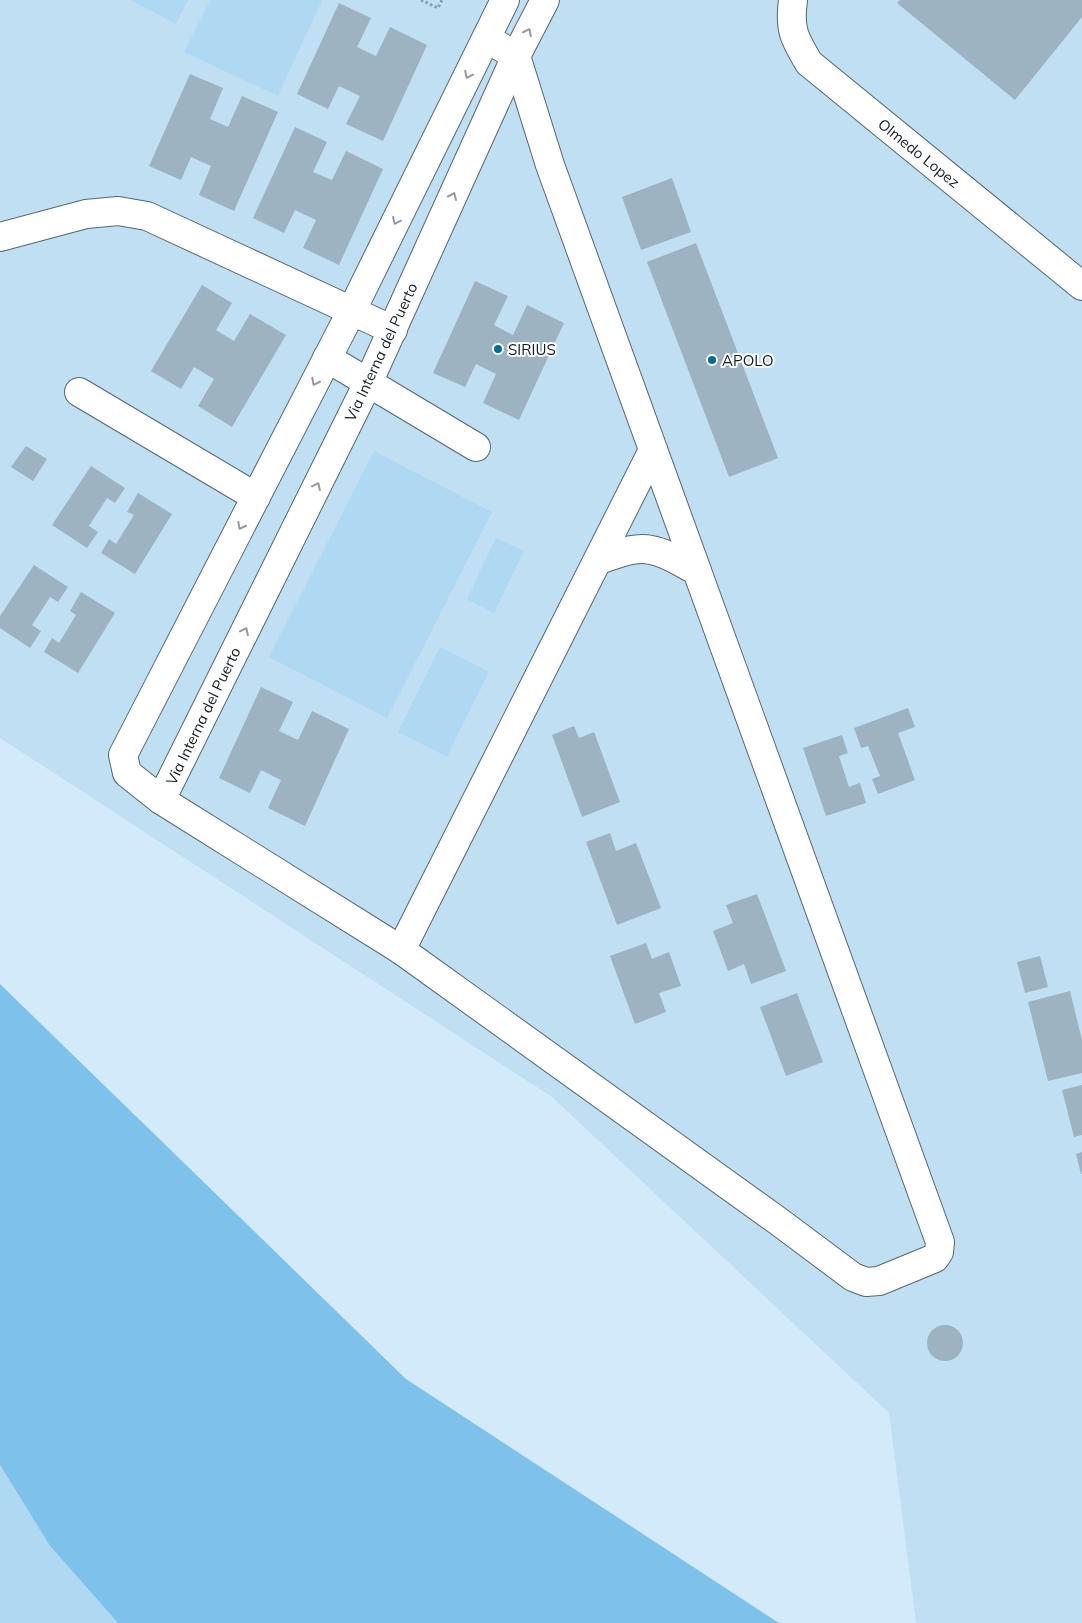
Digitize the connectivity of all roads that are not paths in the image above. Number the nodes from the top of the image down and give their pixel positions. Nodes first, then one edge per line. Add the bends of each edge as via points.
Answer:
1 (505, 0) edge
2 (545, 0) edge
3 (793, 0) edge
4 (486, 38) junction
5 (516, 56) junction
6 (0, 237) edge
7 (1082, 286) edge
8 (351, 312) junction
9 (392, 330) junction
10 (327, 358) junction
11 (369, 381) junction
12 (79, 392) dead end
13 (476, 447) dead end
14 (653, 450) junction
15 (256, 497) junction
16 (598, 560) junction
17 (697, 571) junction
18 (161, 800) junction
19 (401, 950) junction

1 - 4 street, Via Interna del Puerto
5 -> 2 street, Via Interna del Puerto
3 - 7 street, Olmedo Lopez via 791,17 795,40 809,63
4 - 5 street
4 -> 8 street, Via Interna del Puerto
9 -> 5 street, Via Interna del Puerto
5 - 14 street via 550,165
6 - 8 street via 86,214 118,211 147,216
8 - 9 street
8 - 10 street, Via Interna del Puerto
9 - 11 street, Via Interna del Puerto
10 - 11 street
10 -> 15 street, Via Interna del Puerto
11 - 13 street
18 -> 11 street, Via Interna del Puerto
12 - 15 street
14 - 16 street
14 - 17 street
15 -> 18 street, Via Interna del Puerto via 123,755 126,773
16 - 17 street via 649,549
16 - 19 street
17 - 19 street via 940,1242 936,1258 879,1281 866,1282 853,1277
18 - 19 street

